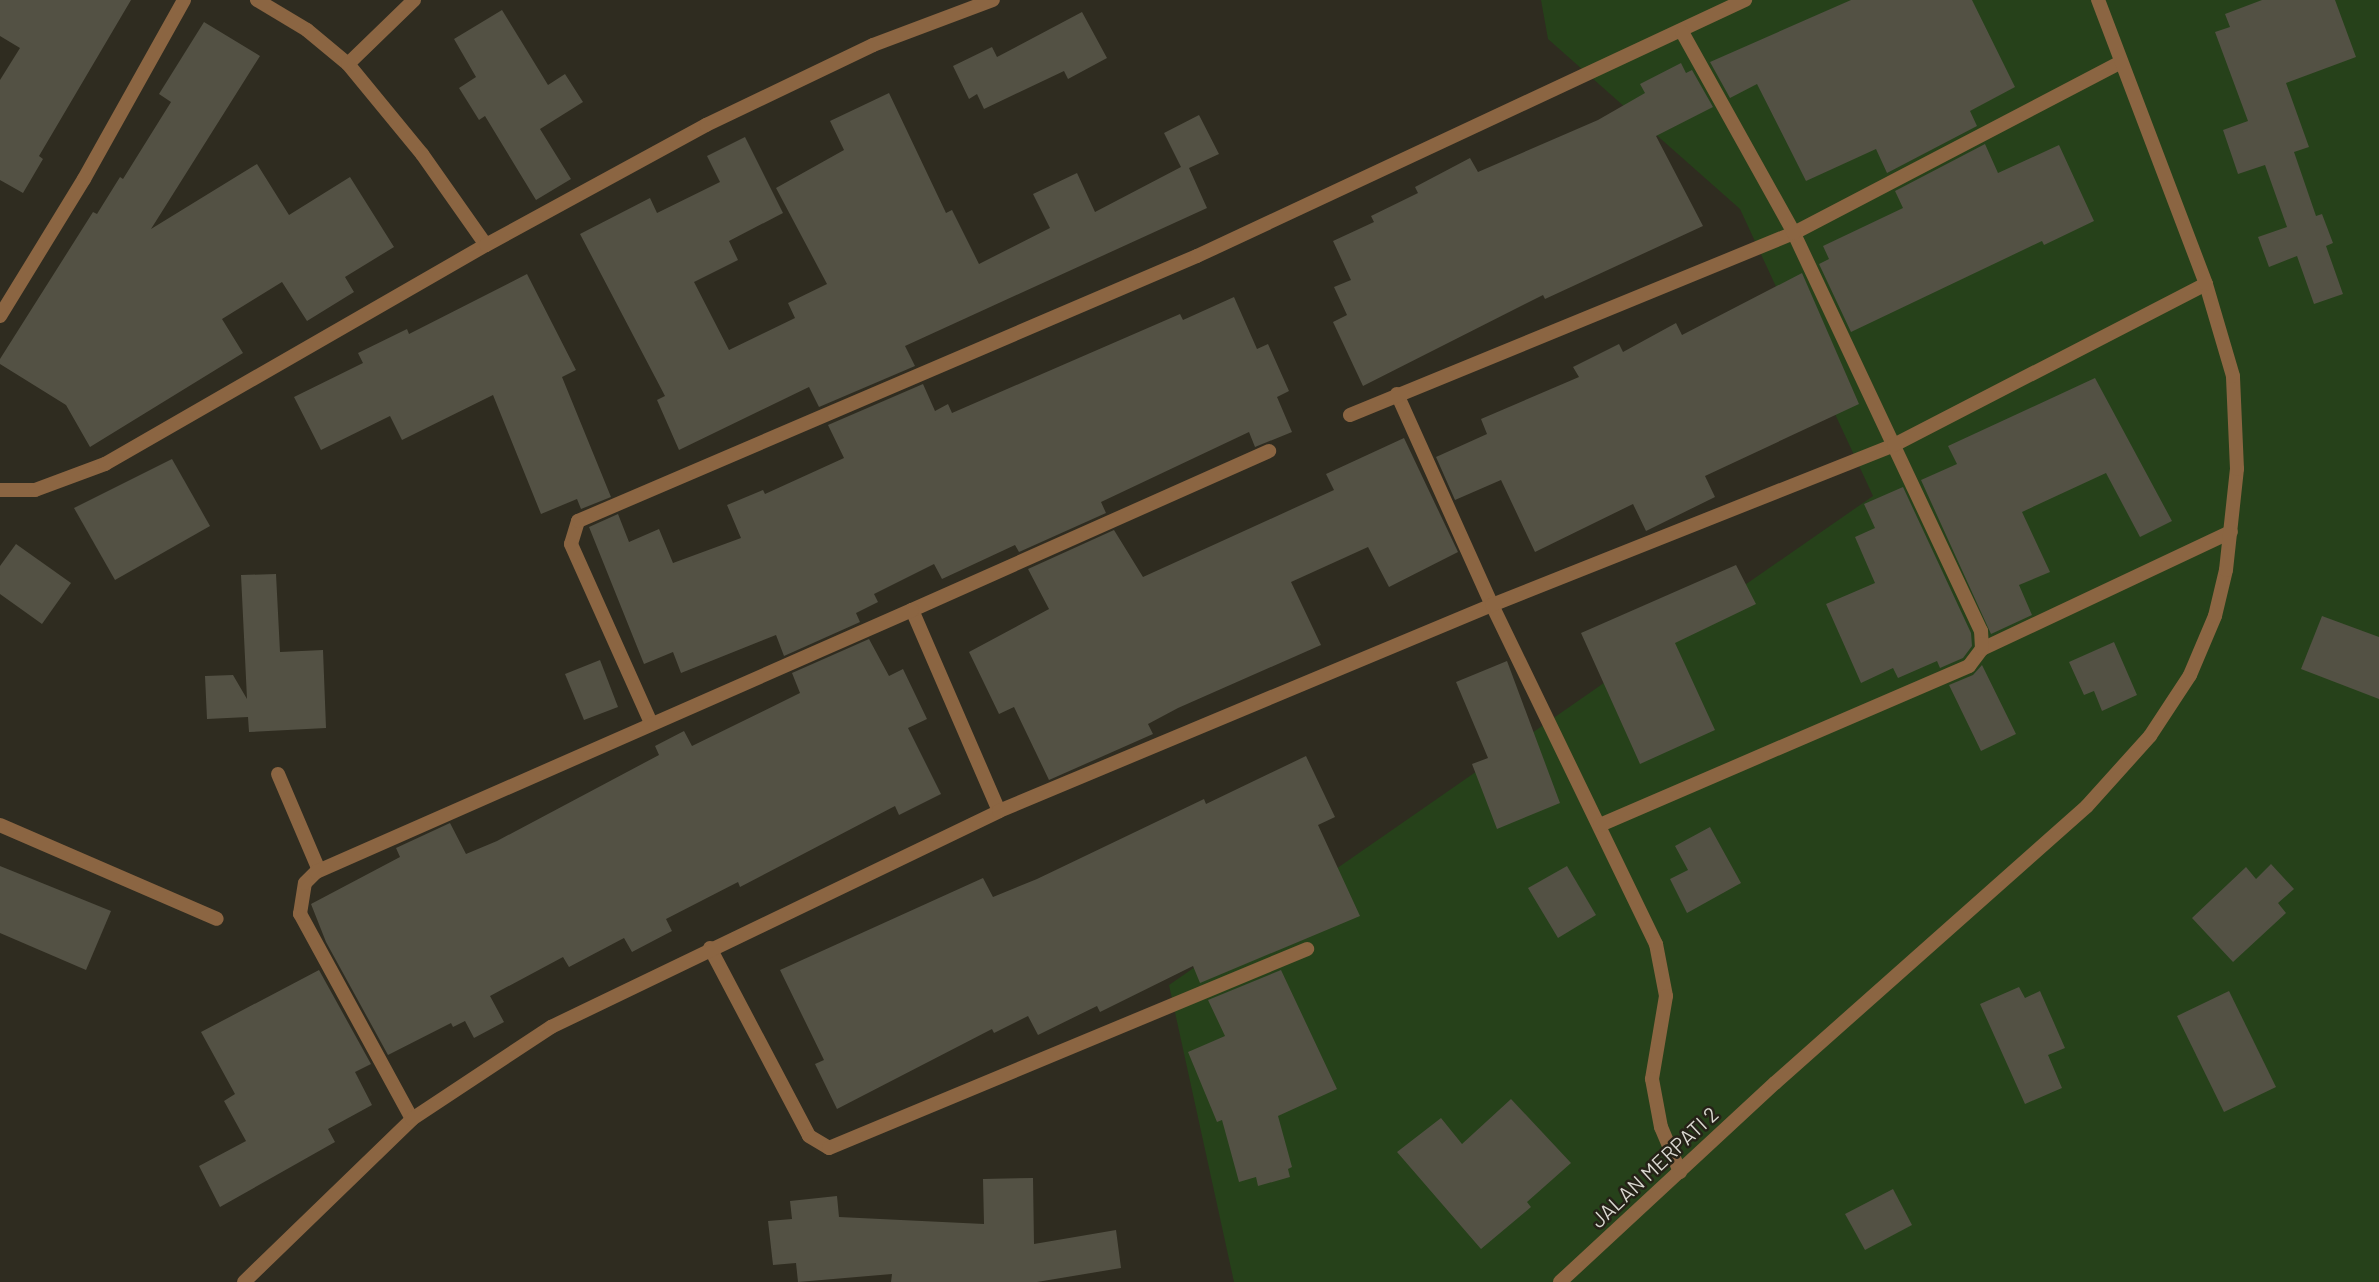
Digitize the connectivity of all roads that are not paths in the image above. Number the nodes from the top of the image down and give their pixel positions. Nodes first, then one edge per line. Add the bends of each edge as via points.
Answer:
1 (184, 0) edge
2 (257, 0) edge
3 (414, 0) edge
4 (993, 0) edge
5 (1745, 0) edge
6 (2098, 0) edge
7 (1682, 32) junction
8 (2119, 63) junction
9 (348, 64) junction
10 (1794, 233) junction
11 (486, 244) junction
12 (2206, 284) junction
13 (0, 316) edge
14 (1397, 394) junction
15 (1350, 415) dead end
16 (1894, 445) junction
17 (1269, 451) dead end
18 (0, 490) edge
19 (2231, 532) junction
20 (1492, 605) junction
21 (912, 610) junction
22 (1982, 649) junction
23 (652, 723) junction
24 (278, 774) dead end
25 (999, 811) junction
26 (0, 825) edge
27 (1600, 825) junction
28 (319, 870) junction
29 (217, 919) dead end
30 (710, 948) junction
31 (1307, 949) dead end
32 (412, 1119) junction
33 (1680, 1171) junction
34 (244, 1282) edge
35 (1560, 1282) edge

1 - 13 street via 84,179
2 - 9 street via 307,30
3 - 9 street
4 - 11 street via 873,45 790,83
5 - 7 street
6 - 8 street, JALAN MERPATI 2
7 - 10 street
7 - 23 street via 1197,256 578,522 570,535 574,554
8 - 10 street
8 - 12 street, JALAN MERPATI 2
9 - 11 street via 422,154
10 - 14 street
10 - 16 street
11 - 18 street via 105,464 35,490
12 - 16 street
12 - 19 street, JALAN MERPATI 2 via 2233,376 2238,421
14 - 15 street
14 - 20 street
16 - 20 street
16 - 22 street via 1981,631
17 - 21 street
19 - 22 street
19 - 33 street, JALAN MERPATI 2 via 2215,616 2190,675 2150,736 2078,815
20 - 25 street
20 - 27 street
21 - 23 street
21 - 25 street
22 - 27 street via 1969,666
23 - 28 street
24 - 28 street
25 - 30 street
26 - 29 street
27 - 33 street via 1656,944 1666,996 1651,1079 1661,1127
28 - 32 street via 305,883 300,914
30 - 31 street via 809,1136 830,1148
30 - 32 street via 551,1027
32 - 34 street
33 - 35 street, JALAN MERPATI 2

